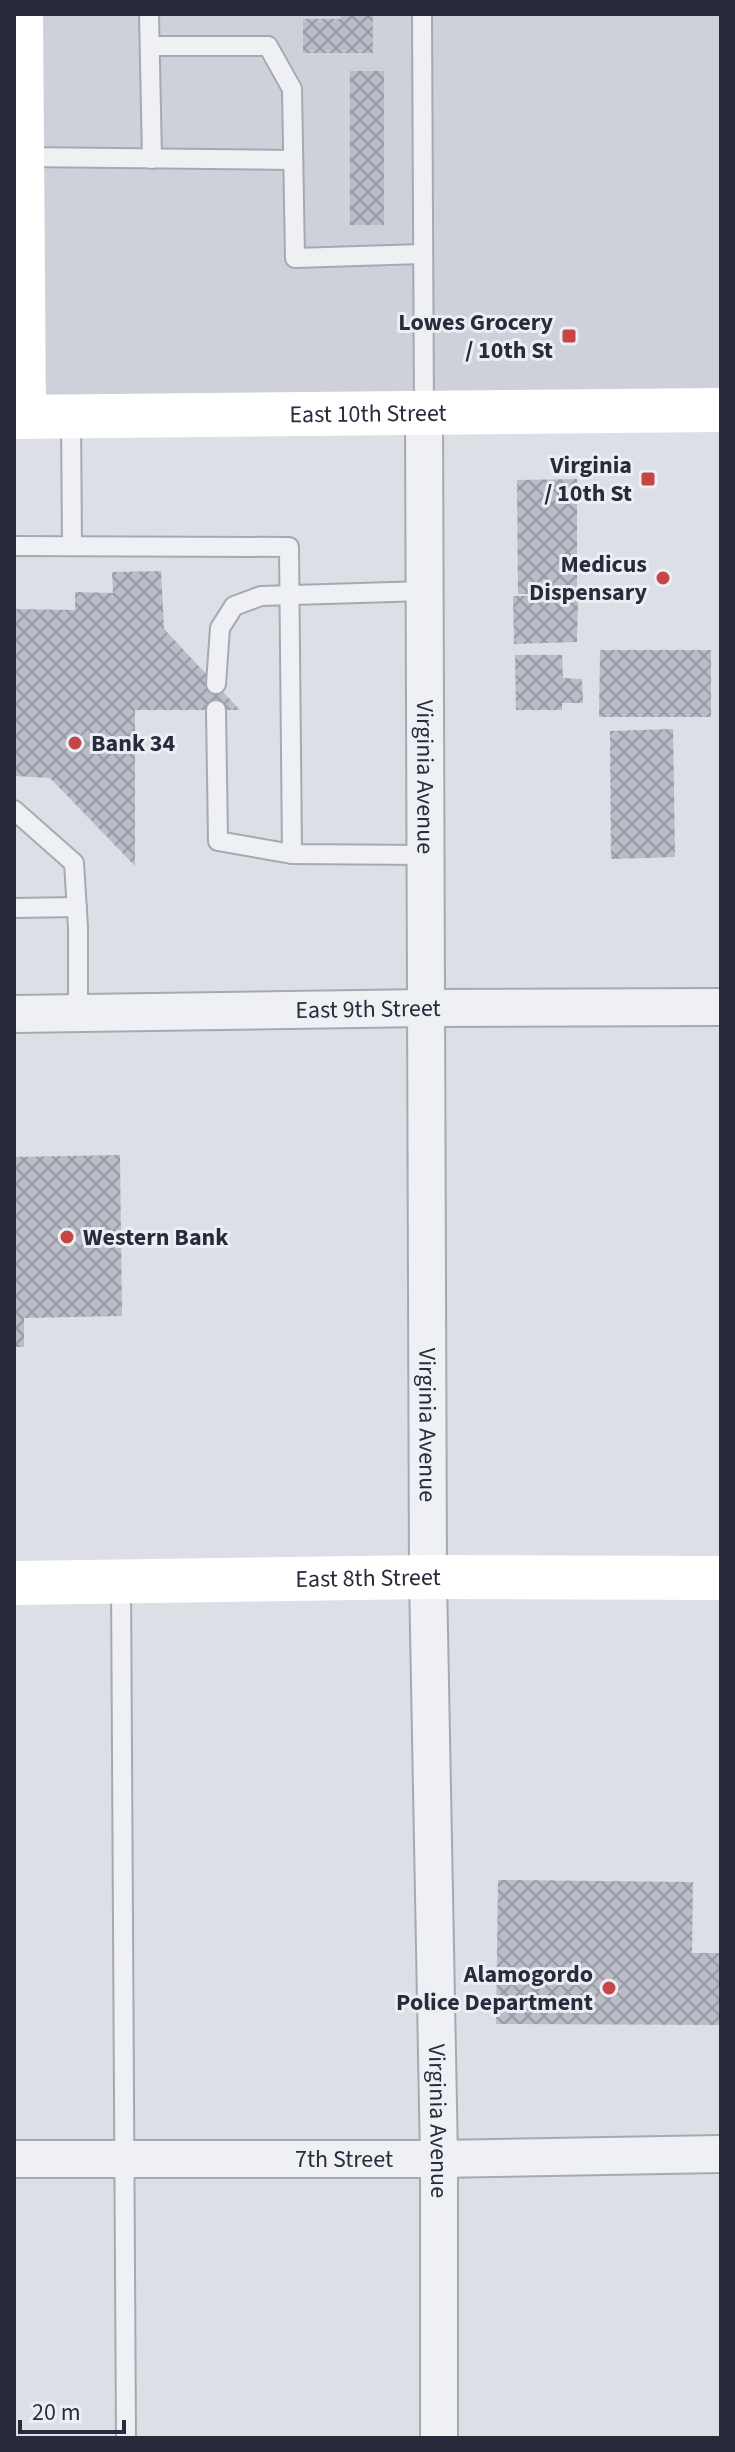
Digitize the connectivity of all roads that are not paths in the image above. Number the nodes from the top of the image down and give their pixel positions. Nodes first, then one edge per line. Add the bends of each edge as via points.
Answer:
1 (21, 14) edge
2 (149, 14) edge
3 (422, 14) edge
4 (150, 46) junction
5 (22, 157) junction
6 (152, 159) junction
7 (293, 160) junction
8 (422, 254) junction
9 (721, 410) edge
10 (424, 413) junction
11 (71, 416) junction
12 (19, 417) edge
13 (14, 546) edge
14 (72, 546) junction
15 (425, 591) junction
16 (290, 594) junction
17 (216, 684) dead end
18 (216, 710) dead end
19 (14, 810) edge
20 (292, 854) junction
21 (426, 855) junction
22 (77, 907) junction
23 (14, 908) edge
24 (721, 1007) edge
25 (427, 1008) junction
26 (78, 1013) junction
27 (14, 1014) edge
28 (428, 1577) junction
29 (721, 1578) edge
30 (121, 1581) junction
31 (14, 1583) edge
32 (721, 2154) edge
33 (14, 2159) edge
34 (125, 2159) junction
35 (439, 2159) junction
36 (126, 2438) edge
37 (439, 2438) edge

1 - 5 street
2 - 4 lane
3 - 8 lane
4 - 6 lane
4 - 7 lane via 268,46 292,89
5 - 6 lane
5 - 12 street
6 - 7 lane
7 - 8 lane via 295,258
8 - 10 lane
9 - 10 street, East 10th Street
10 - 11 street, East 10th Street
10 - 15 street, Virginia Avenue
11 - 12 street, East 10th Street
11 - 14 lane
13 - 14 lane
14 - 16 lane via 289,547
15 - 16 lane
15 - 21 street, Virginia Avenue
16 - 17 lane via 261,596 234,606 220,628
16 - 20 lane
18 - 20 lane via 218,841
19 - 22 lane via 74,863
20 - 21 lane
21 - 25 street, Virginia Avenue
22 - 23 lane
22 - 26 lane
24 - 25 street, East 9th Street
25 - 26 street, East 9th Street
25 - 28 street, Virginia Avenue
26 - 27 street, East 9th Street
28 - 29 street, East 8th Street
28 - 30 street, East 8th Street
28 - 35 street, Virginia Avenue
30 - 31 street, East 8th Street
30 - 34 lane
32 - 35 street, 7th Street
33 - 34 street, 7th Street
34 - 35 street, 7th Street
34 - 36 lane
35 - 37 street, Virginia Avenue

